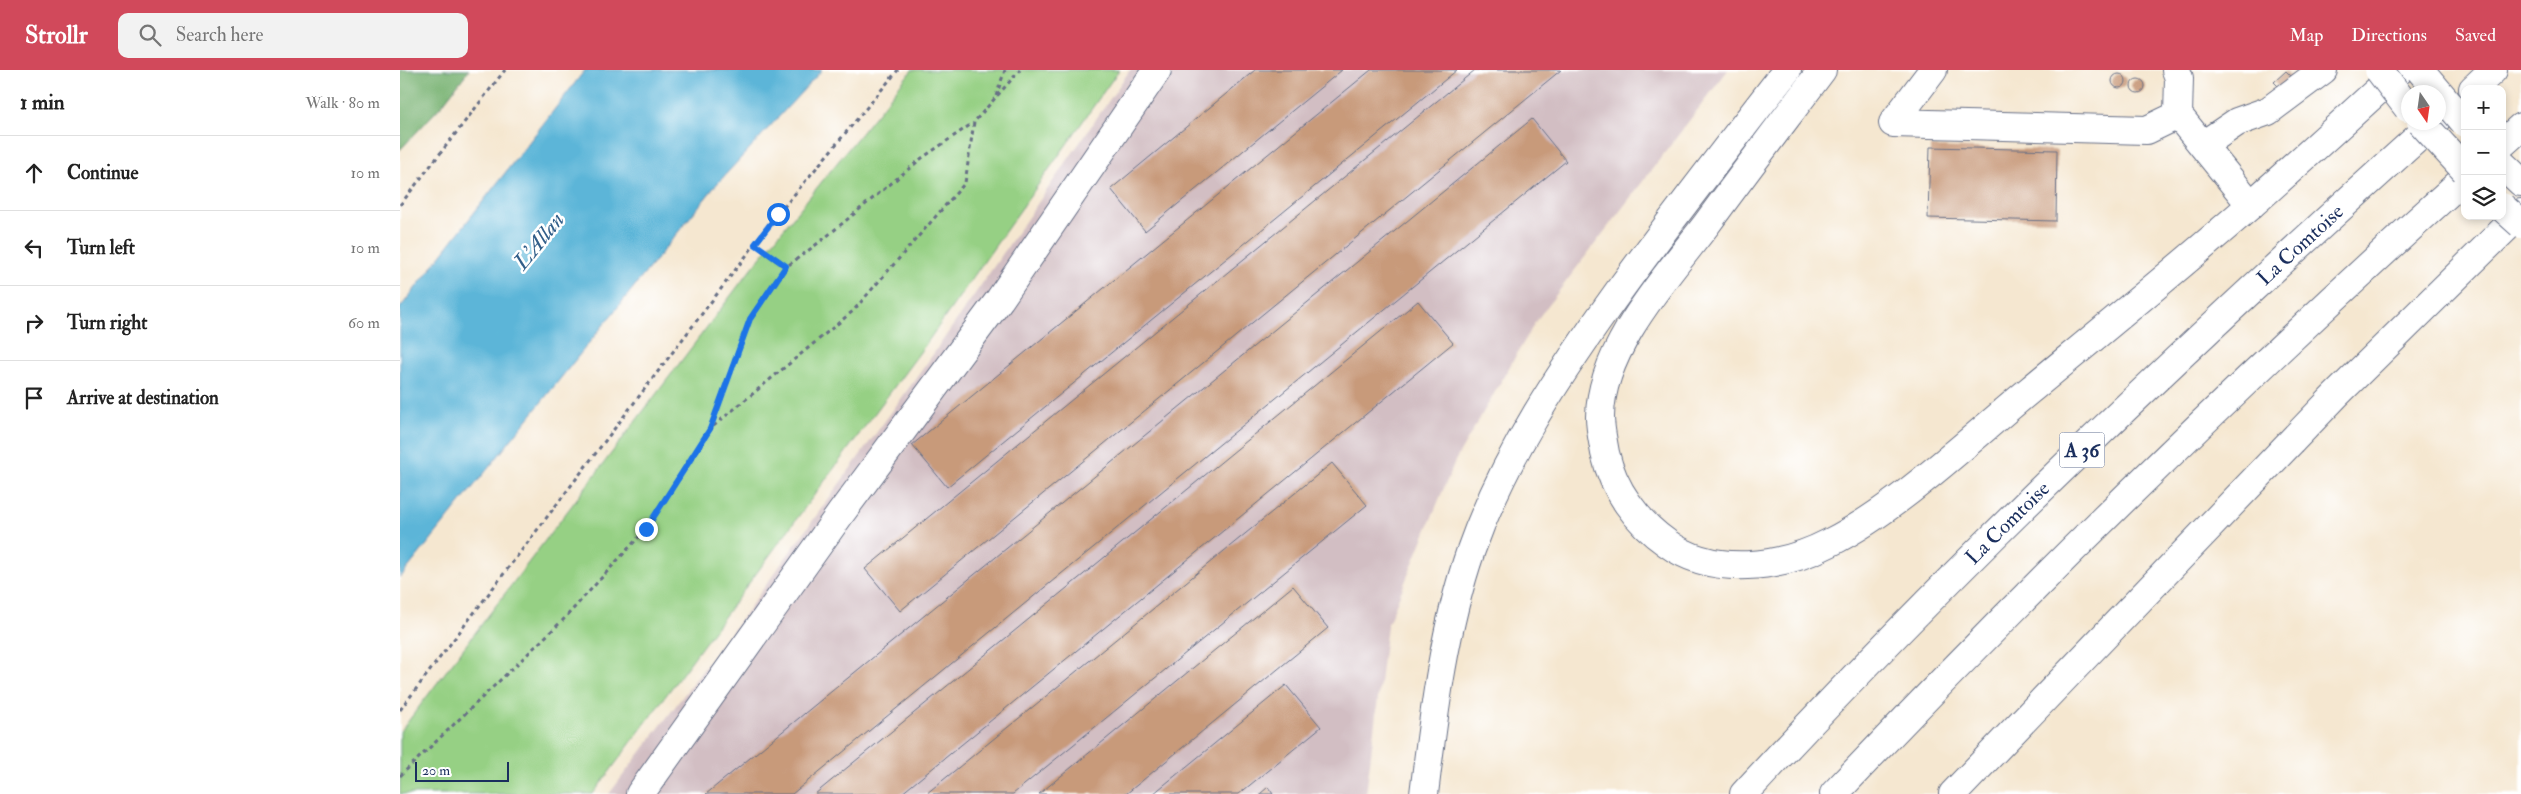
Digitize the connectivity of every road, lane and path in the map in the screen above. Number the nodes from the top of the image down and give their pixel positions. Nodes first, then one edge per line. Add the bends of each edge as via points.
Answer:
1 (505, 70) edge
2 (898, 70) edge
3 (1004, 70) edge
4 (1020, 70) edge
5 (1157, 70) edge
6 (1787, 70) edge
7 (1822, 70) edge
8 (1933, 70) edge
9 (2176, 70) edge
10 (2324, 70) edge
11 (2380, 70) edge
12 (2400, 70) edge
13 (2420, 70) edge
14 (2493, 70) edge
15 (2477, 85) edge
16 (996, 98) junction
17 (2401, 98) edge
18 (2461, 99) edge
19 (2446, 112) edge
20 (2178, 115) junction
21 (2461, 118) edge
22 (974, 122) junction
23 (2521, 127) edge
24 (2426, 130) edge
25 (2428, 130) edge
26 (2506, 140) edge
27 (2203, 145) junction
28 (2461, 166) edge
29 (2506, 168) edge
30 (2461, 182) edge
31 (2521, 182) edge
32 (2251, 205) junction
33 (400, 206) edge
34 (2506, 211) edge
35 (2521, 213) edge
36 (2521, 224) edge
37 (755, 244) junction
38 (786, 266) junction
39 (710, 429) junction
40 (400, 710) edge
41 (400, 776) edge
42 (640, 794) edge
43 (1424, 794) edge
44 (1744, 794) edge
45 (1834, 794) edge
46 (1953, 794) edge

1 - 33 path
2 - 37 path
3 - 16 path
4 - 16 path
5 - 42 main road via 1000,299 841,513
6 - 43 main road via 1585,338 1535,414 1501,477 1471,550 1451,623
7 - 32 main road via 1657,290 1620,346 1608,371 1600,415 1607,462 1614,482 1638,517 1670,546 1705,561 1750,566 1776,561 1827,545 1856,528 1934,470
8 - 20 main road via 1893,123 2147,130
9 - 20 main road via 2179,78
10 - 27 main road via 2268,111 2237,122
11 - 17 main road, bridge
12 - 32 main road
13 - 21 main road, bridge
14 - 15 main road
16 - 22 path
18 - 19 main road
20 - 27 main road
22 - 38 path via 922,158 822,241
22 - 39 path via 964,183 853,311
23 - 26 main road
24 - 44 main road, La Comtoise / A 36 via 2217,320 2060,470 1926,602
25 - 28 main road, bridge
27 - 32 main road
29 - 31 main road
30 - 45 main road via 2289,340 2030,591
34 - 36 main road, bridge
35 - 46 main road via 2336,395
37 - 38 path
37 - 40 path
38 - 39 path via 750,319
39 - 41 path via 646,529 563,620

